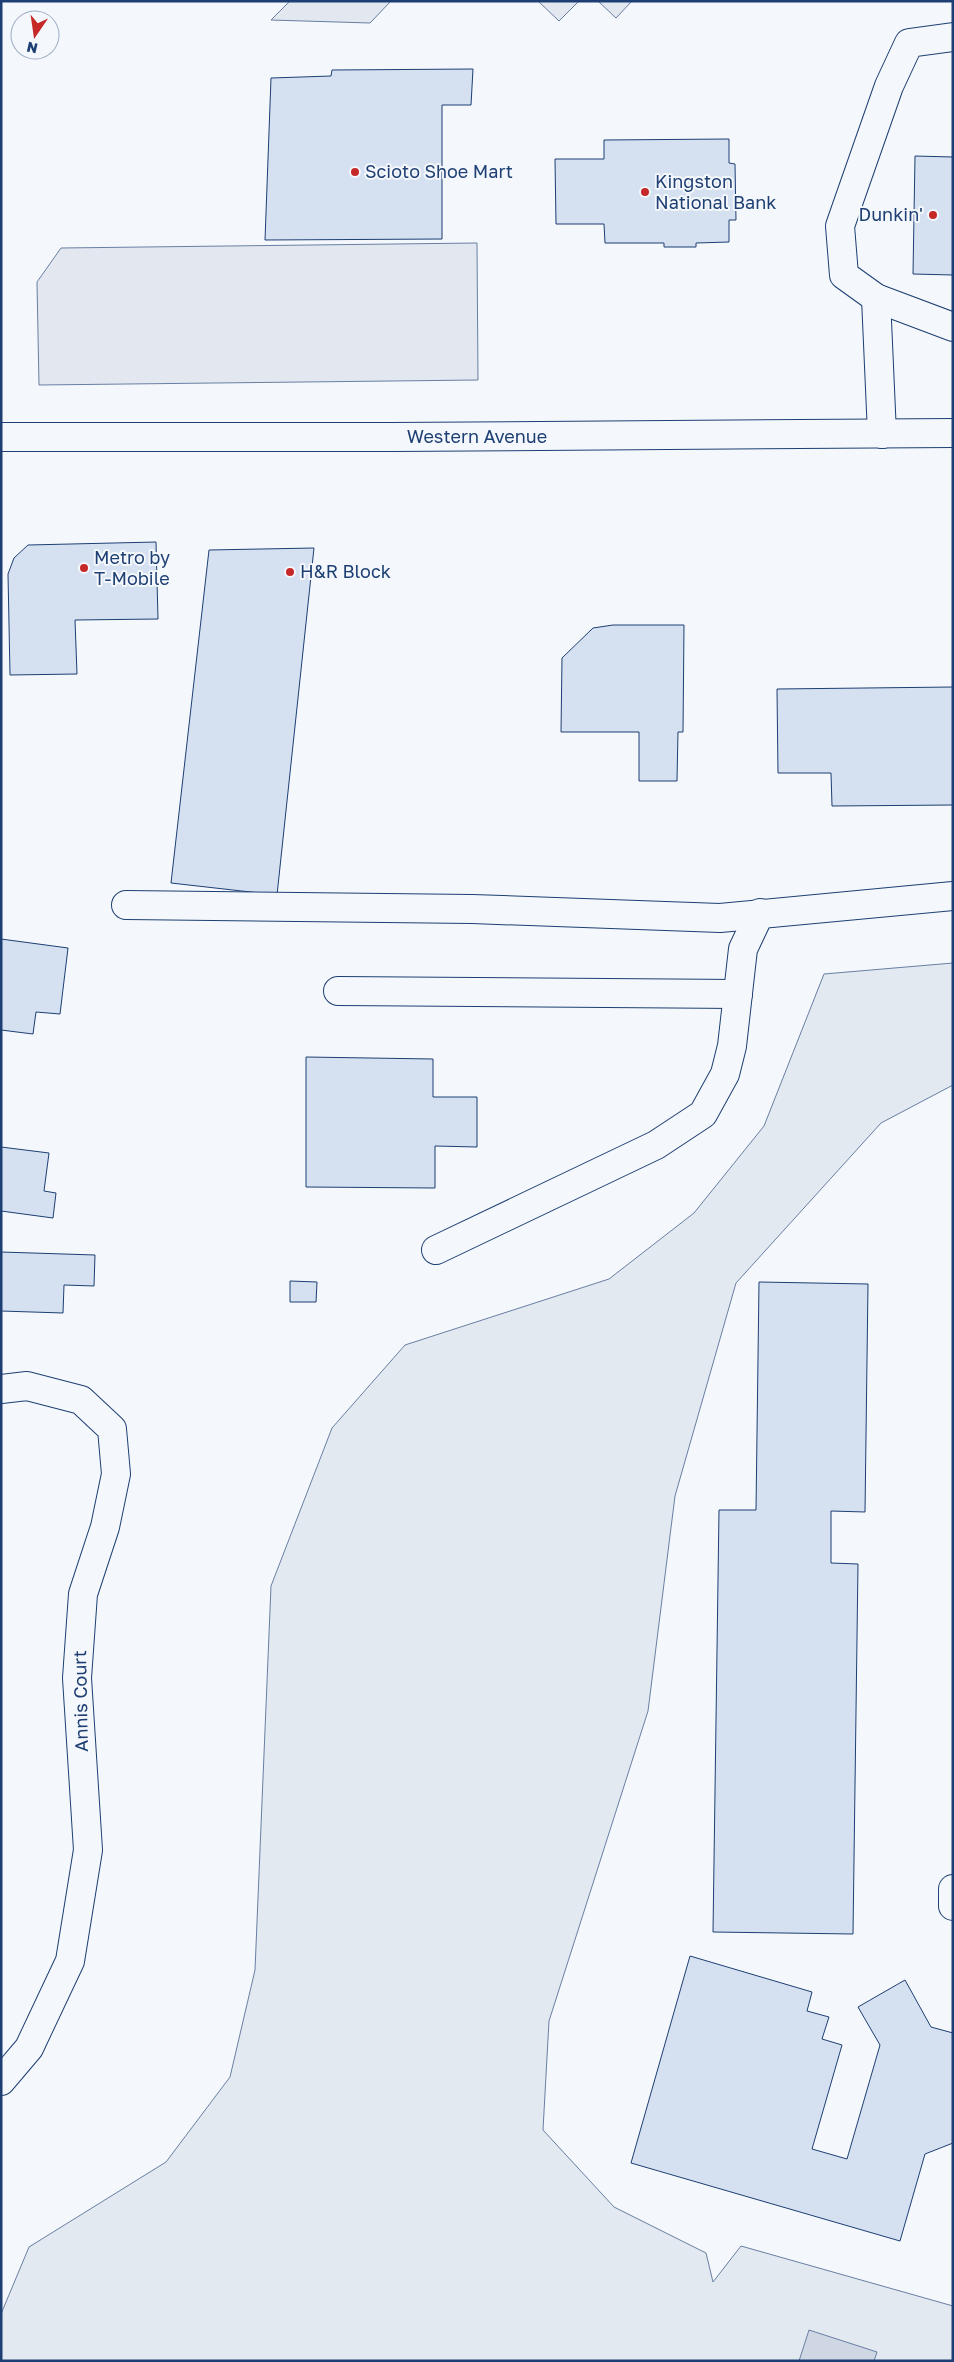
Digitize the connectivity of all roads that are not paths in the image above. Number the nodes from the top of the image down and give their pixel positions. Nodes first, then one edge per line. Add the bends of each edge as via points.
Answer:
1 (953, 37) edge
2 (876, 298) junction
3 (953, 326) edge
4 (953, 433) edge
5 (882, 434) junction
6 (1, 437) edge
7 (953, 896) edge
8 (126, 905) dead end
9 (760, 913) junction
10 (338, 991) dead end
11 (738, 994) junction
12 (436, 1250) dead end
13 (1, 1389) edge
14 (953, 1889) edge
15 (953, 1906) edge
16 (1, 2081) edge

1 - 2 main road via 909,43 889,86 840,226 844,275
2 - 3 main road
2 - 5 main road
4 - 5 main road, Western Avenue
5 - 6 main road, Western Avenue
7 - 9 main road
8 - 9 main road via 472,909 720,918
9 - 11 main road via 743,949
10 - 11 main road
11 - 12 main road via 725,1074 703,1114 656,1145
13 - 16 main road, Annis Court via 27,1386 81,1400 112,1429 116,1474 106,1528 83,1594 77,1678 88,1850 70,1961 29,2048
14 - 15 main road

